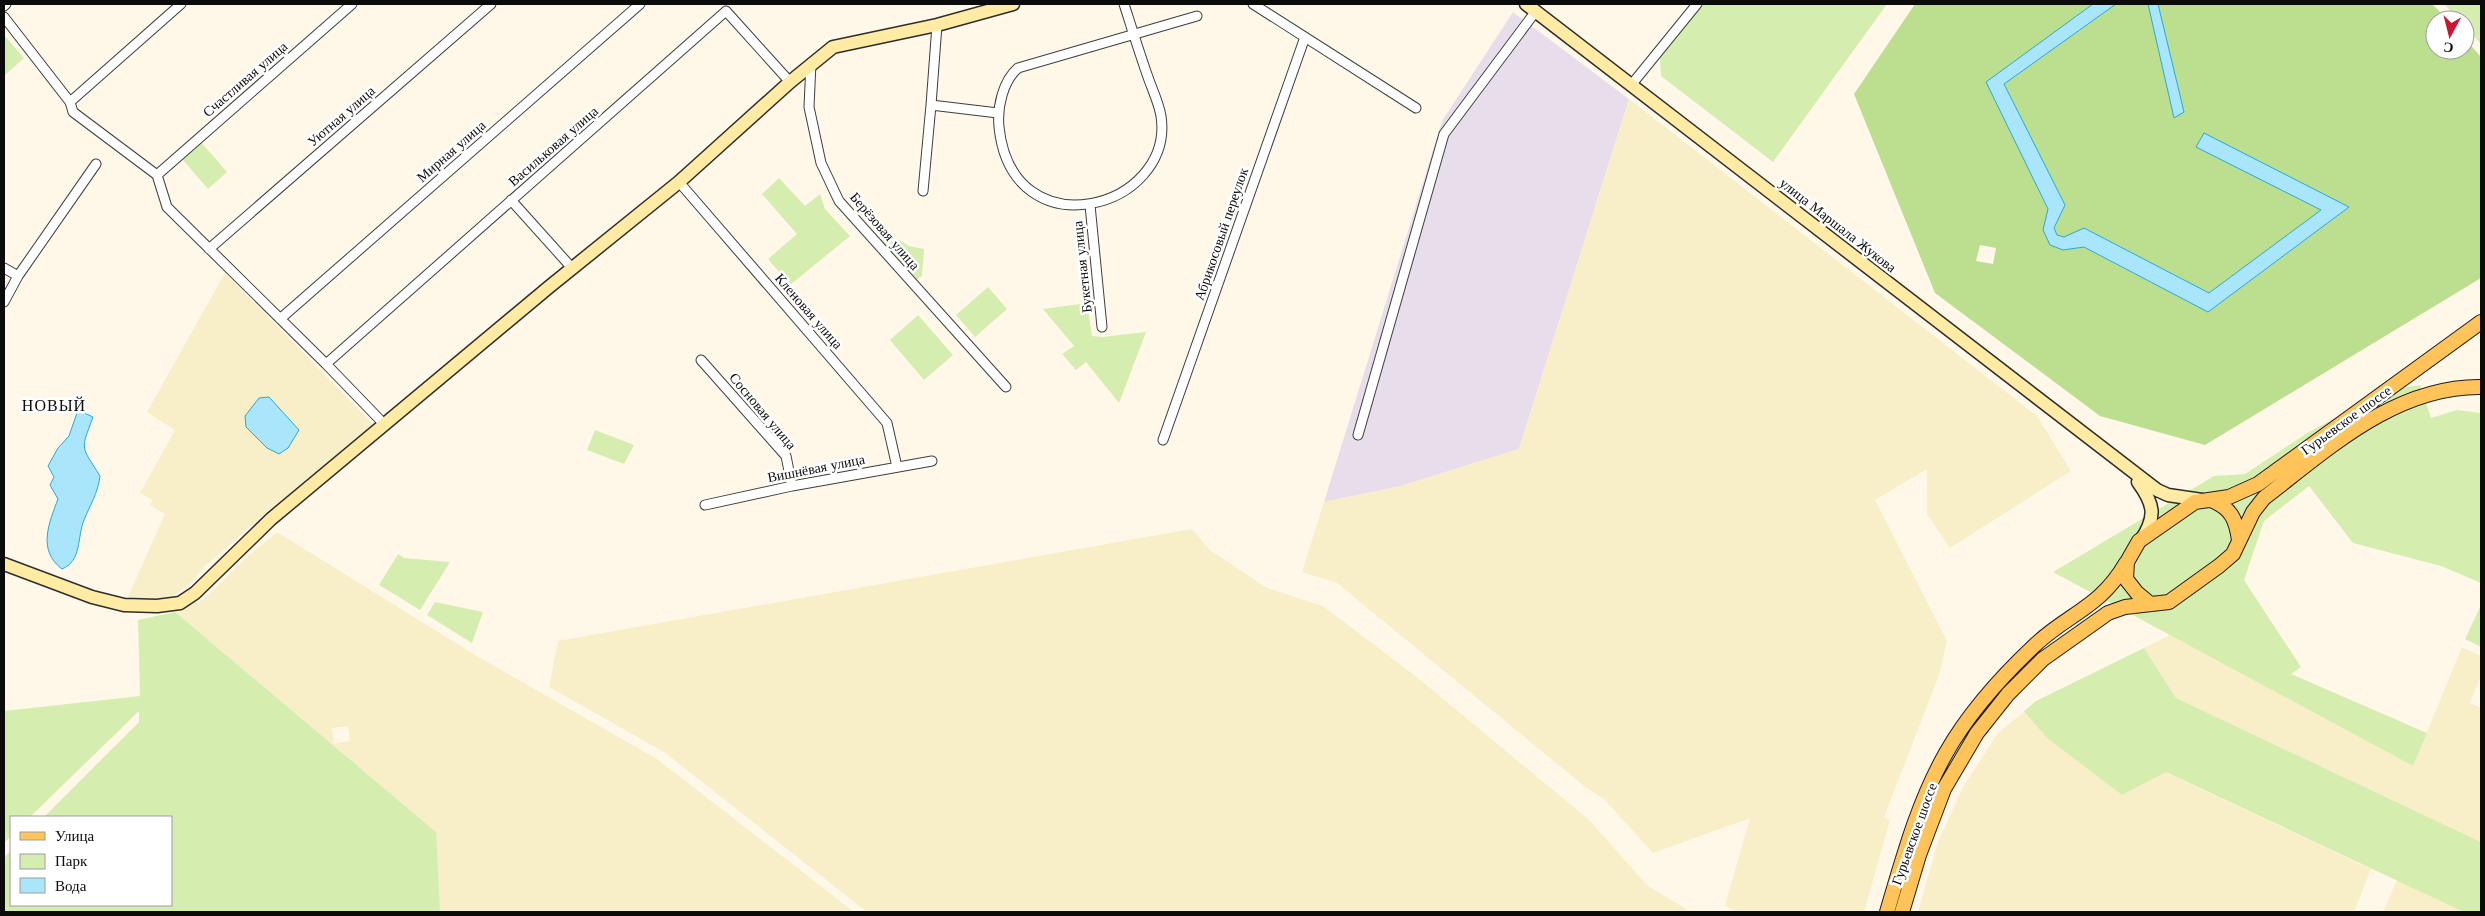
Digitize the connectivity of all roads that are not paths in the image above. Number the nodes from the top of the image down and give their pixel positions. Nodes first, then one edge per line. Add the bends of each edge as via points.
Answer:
1 (181, 4) edge
2 (352, 4) edge
3 (491, 4) edge
4 (640, 4) edge
5 (1014, 4) edge
6 (1124, 4) edge
7 (1253, 4) edge
8 (1697, 4) edge
9 (1531, 7) edge
10 (1197, 16) dead end
11 (4, 17) edge
12 (937, 25) junction
13 (1133, 36) junction
14 (1305, 37) junction
15 (812, 63) junction
16 (790, 82) junction
17 (1632, 84) junction
18 (70, 102) junction
19 (931, 105) junction
20 (1416, 108) dead end
21 (998, 112) junction
22 (96, 164) dead end
23 (156, 175) junction
24 (679, 182) junction
25 (923, 191) dead end
26 (512, 200) junction
27 (1090, 205) junction
28 (209, 249) junction
29 (4, 268) edge
30 (572, 268) junction
31 (18, 276) junction
32 (4, 302) edge
33 (280, 318) junction
34 (2481, 322) edge
35 (1102, 327) dead end
36 (701, 360) dead end
37 (326, 364) junction
38 (1006, 386) dead end
39 (2481, 387) edge
40 (384, 424) junction
41 (1358, 435) dead end
42 (1163, 440) dead end
43 (932, 461) dead end
44 (897, 468) junction
45 (2131, 471) junction
46 (792, 486) junction
47 (2206, 500) junction
48 (705, 504) dead end
49 (2239, 540) junction
50 (2139, 541) junction
51 (2127, 562) junction
52 (4, 564) edge
53 (2149, 603) junction
54 (1887, 912) edge
55 (1902, 912) edge

1 - 18 street
2 - 23 street, Счастливая улица
3 - 28 street, Уютная улица
4 - 33 street, Мирная улица
5 - 12 street
6 - 13 street
7 - 14 street
8 - 17 street
9 - 17 street, улица Маршала Жукова
9 - 41 street via 1444,134
10 - 13 street
11 - 18 street
12 - 15 street via 832,47
12 - 19 street
13 - 21 street via 1018,68 1010,75
13 - 27 street via 1161,116 1159,152 1141,180
14 - 20 street
14 - 42 street, Абрикосовый переулок
15 - 16 street
15 - 38 street, Берёзовая улица via 809,107 821,163 839,201
16 - 24 street
16 - 26 street, Васильковая улица via 726,11
17 - 45 street, улица Маршала Жукова
18 - 23 street via 73,112
19 - 21 street
19 - 25 street
21 - 27 street via 1001,143 1012,172 1028,190 1054,204
22 - 31 street
23 - 28 street via 167,207
24 - 30 street
24 - 44 street, Кленовая улица via 888,423
26 - 30 street
26 - 37 street, Васильковая улица
27 - 35 street, Букетная улица
28 - 33 street
29 - 31 street
30 - 40 street
31 - 32 street
33 - 37 street
34 - 47 main road, Гурьевское шоссе via 2258,484 2243,492
36 - 46 street, Сосновая улица via 786,456
37 - 40 street
39 - 49 main road via 2420,397 2358,426 2264,498 2252,512
40 - 52 street via 271,519 195,593 180,603 124,605 92,597
43 - 44 street, Вишнёвая улица
44 - 46 street, Вишнёвая улица
45 - 47 street, улица Маршала Жукова via 2168,495
45 - 50 street, улица Маршала Жукова via 2147,494 2152,510 2148,529
46 - 48 street, Вишнёвая улица
47 - 49 main road via 2227,508 2233,516
47 - 50 main road via 2182,509
49 - 53 main road via 2233,554 2176,598 2170,602
50 - 51 main road
51 - 53 main road via 2126,579
51 - 54 main road, Гурьевское шоссе via 2097,601 2036,644 2001,679 1959,732 1921,806
53 - 55 main road, Гурьевское шоссе via 2117,609 2067,641 2043,659 1992,713 1957,764 1944,790

